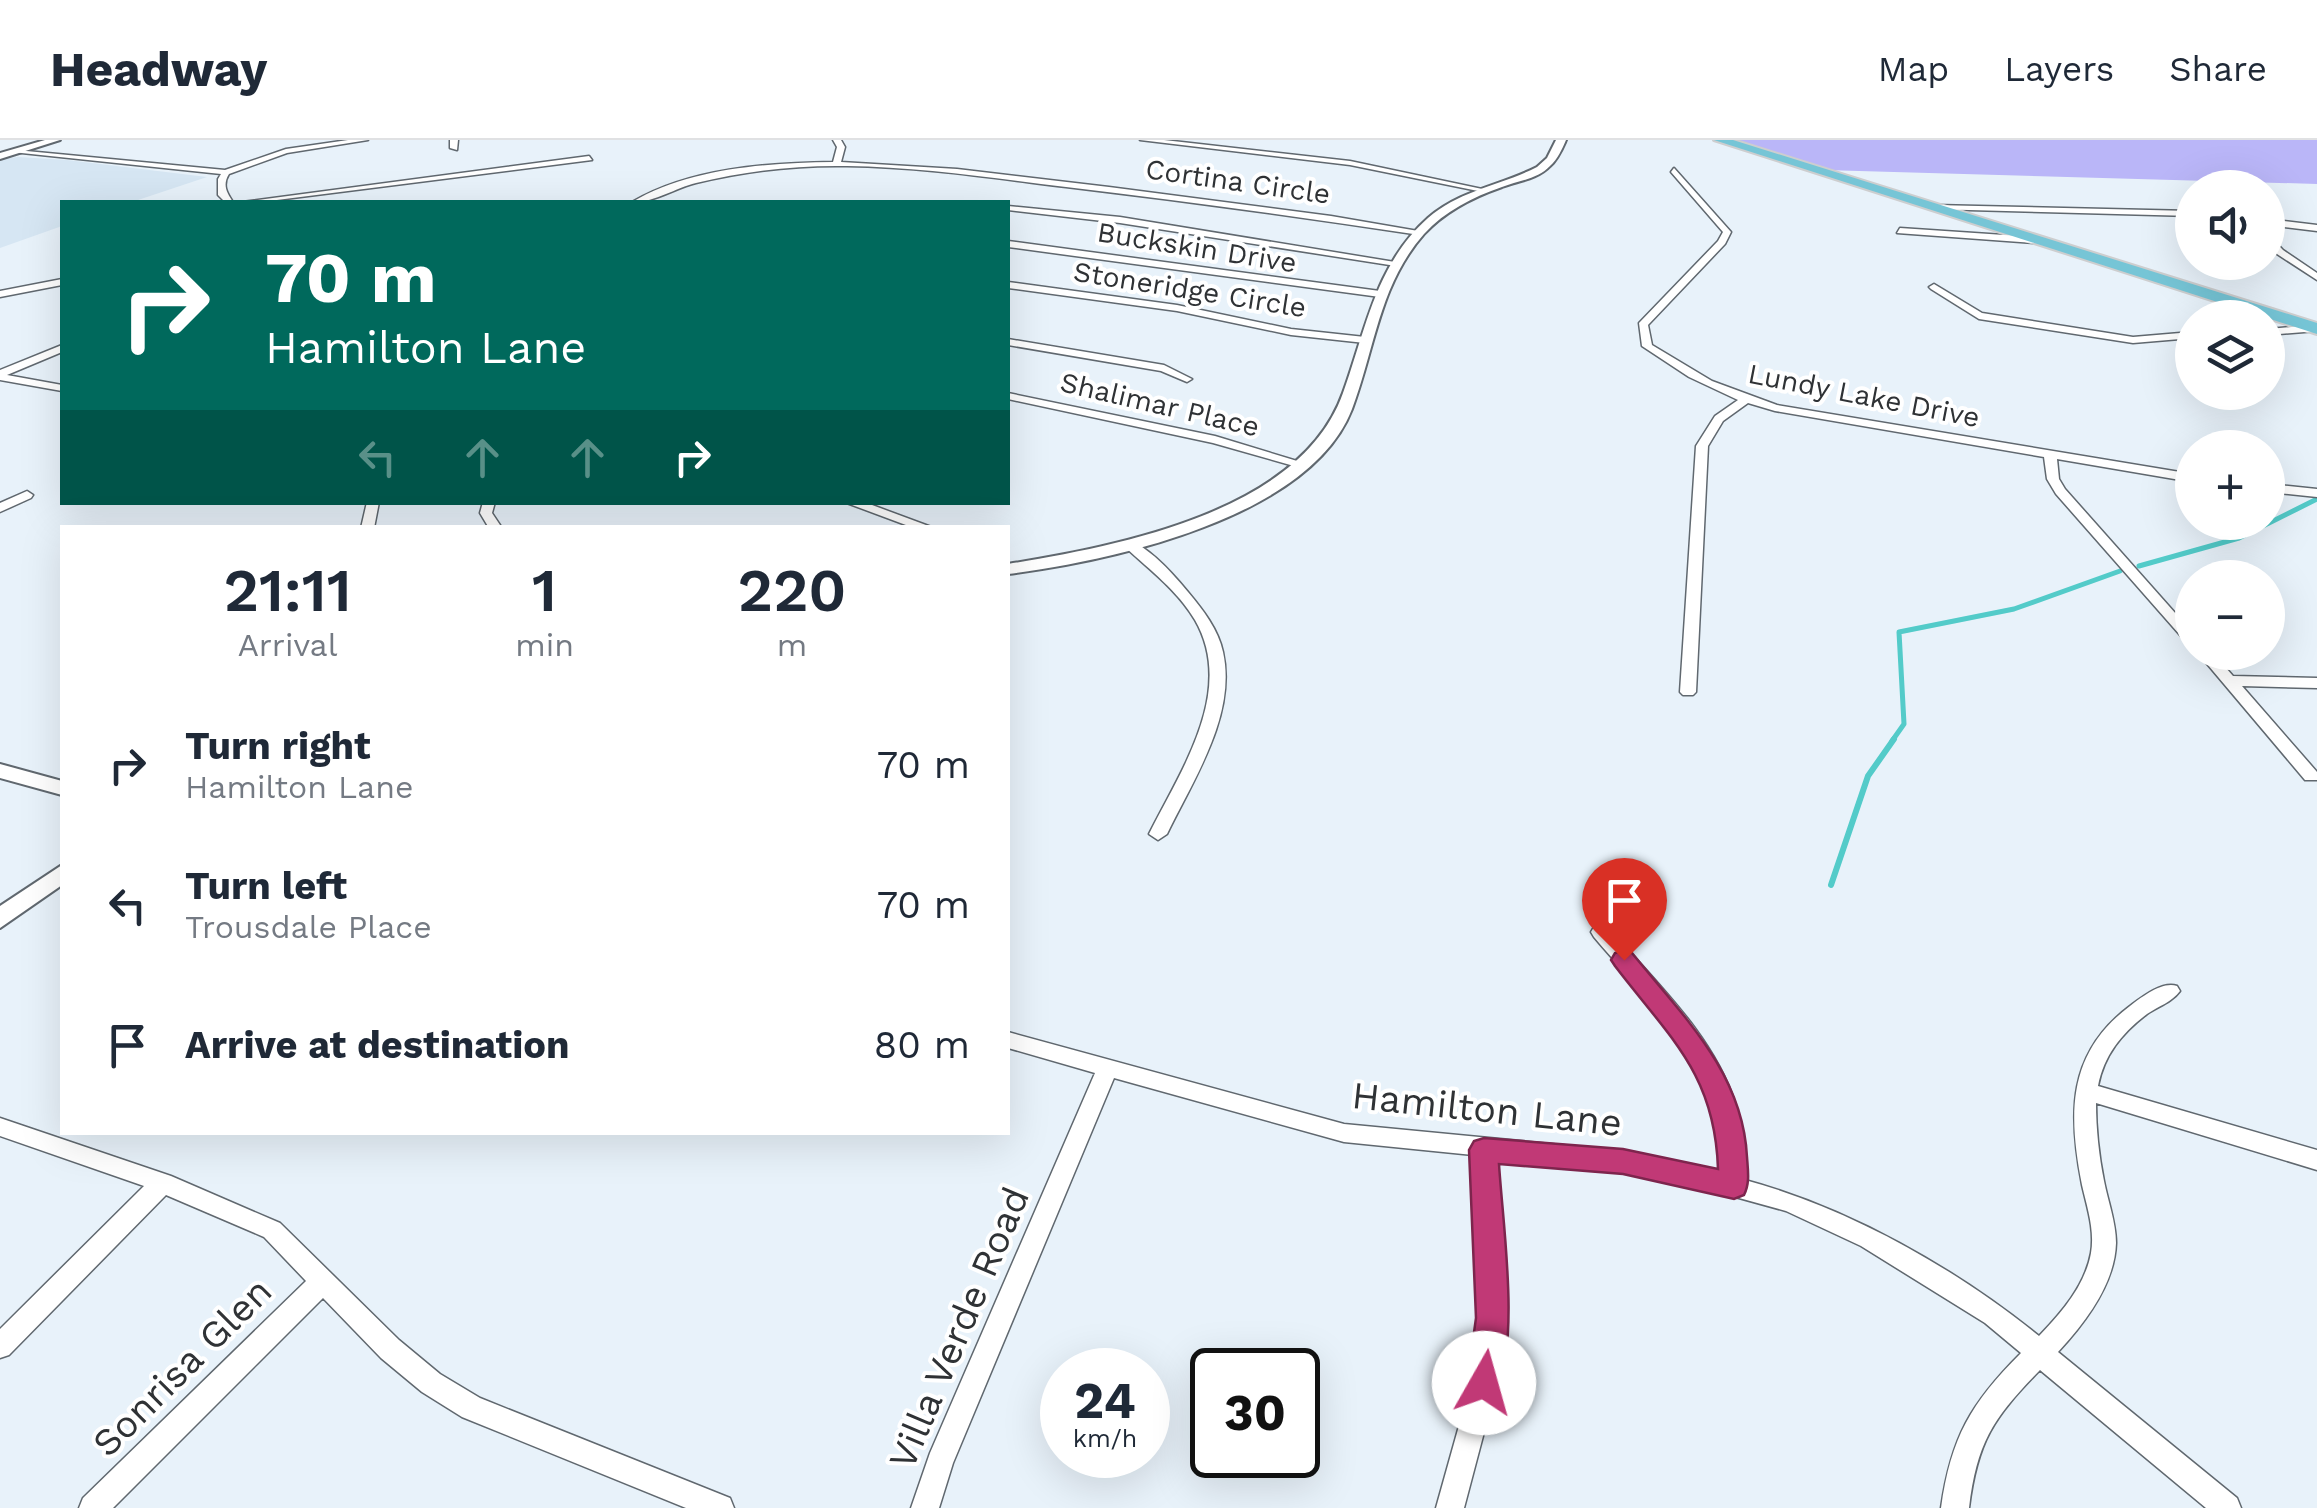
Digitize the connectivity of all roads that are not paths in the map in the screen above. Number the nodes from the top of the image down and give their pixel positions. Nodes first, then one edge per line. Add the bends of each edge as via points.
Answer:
1 (55, 140) edge
2 (364, 140) edge
3 (837, 140) edge
4 (1144, 140) edge
5 (1561, 140) edge
6 (1720, 140) edge
7 (314, 143) edge
8 (16, 152) junction
9 (0, 156) edge
10 (589, 158) dead end
11 (836, 164) junction
12 (1674, 170) dead end
13 (226, 172) junction
14 (1483, 190) junction
15 (227, 200) edge
16 (262, 200) edge
17 (640, 200) edge
18 (1934, 207) junction
19 (1010, 208) edge
20 (2175, 214) edge
21 (2285, 224) edge
22 (2317, 228) edge
23 (1900, 230) dead end
24 (1420, 232) junction
25 (2035, 240) junction
26 (1010, 244) edge
27 (2285, 255) edge
28 (1396, 263) junction
29 (2317, 277) edge
30 (60, 282) edge
31 (1010, 285) edge
32 (1934, 286) dead end
33 (0, 294) edge
34 (1380, 294) junction
35 (2317, 328) edge
36 (2285, 331) edge
37 (2175, 336) edge
38 (1365, 340) junction
39 (1010, 342) edge
40 (60, 349) edge
41 (0, 376) edge
42 (1187, 380) dead end
43 (60, 388) edge
44 (1010, 396) edge
45 (1746, 400) junction
46 (2050, 455) junction
47 (1301, 464) junction
48 (2175, 475) edge
49 (2285, 490) edge
50 (2317, 493) edge
51 (27, 495) dead end
52 (859, 505) edge
53 (0, 508) edge
54 (919, 525) edge
55 (1132, 545) junction
56 (1010, 569) edge
57 (2175, 621) edge
58 (2220, 670) edge
59 (2229, 681) junction
60 (2317, 683) edge
61 (1688, 692) dead end
62 (0, 771) edge
63 (2311, 776) dead end
64 (60, 787) edge
65 (1158, 834) dead end
66 (60, 874) edge
67 (0, 919) edge
68 (1601, 932) dead end
69 (2170, 991) dead end
70 (1010, 1041) edge
71 (1108, 1066) junction
72 (2085, 1090) junction
73 (0, 1126) edge
74 (1484, 1150) junction
75 (2317, 1160) edge
76 (162, 1183) junction
77 (1734, 1186) junction
78 (324, 1280) junction
79 (0, 1346) edge
80 (2042, 1352) junction
81 (93, 1508) edge
82 (720, 1508) edge
83 (925, 1508) edge
84 (1450, 1508) edge
85 (1955, 1508) edge
86 (2227, 1508) edge

1 - 8 street
2 - 7 street
3 - 11 street
4 - 14 street via 1350,163
5 - 14 street via 1544,166
6 - 18 main road
7 - 13 street
8 - 9 street
8 - 13 street
10 - 16 street
11 - 17 street, Cortina Circle via 703,175
11 - 24 street, Cortina Circle via 1102,188
12 - 45 street, Lundy Lake Drive via 1727,232 1650,313 1641,332 1647,346 1685,374
13 - 15 street
14 - 24 street
18 - 20 street
18 - 25 main road
19 - 28 street
21 - 22 street
23 - 25 street
24 - 28 street
25 - 35 main road
26 - 34 street, Buckskin Drive
27 - 29 street
28 - 34 street
30 - 33 street
31 - 38 street, Stoneridge Circle
32 - 37 street via 1989,318 2133,340
34 - 38 street
35 - 36 street
38 - 47 street via 1342,417
39 - 42 street via 1164,368
40 - 41 street
41 - 43 street
44 - 47 street, Shalimar Place
45 - 46 street, Lundy Lake Drive
45 - 61 street via 1707,430 1702,446
46 - 48 street, Lundy Lake Drive
46 - 57 street via 2060,491
47 - 55 street via 1230,508
49 - 50 street
51 - 53 street
52 - 54 street
55 - 56 street
55 - 65 street via 1191,600 1222,666 1216,716
58 - 59 street
59 - 60 street
59 - 63 street
62 - 64 street
66 - 67 street
68 - 77 street via 1710,1070 1732,1136
69 - 72 street via 2112,1029 2094,1057
70 - 71 street, Hamilton Lane
71 - 74 street, Hamilton Lane via 1344,1133
71 - 83 street, Villa Verde Road
72 - 75 street
72 - 80 street via 2103,1253 2090,1293
73 - 76 street
74 - 77 street, Hamilton Lane via 1623,1161
74 - 84 street via 1492,1318 1484,1383
76 - 78 street via 272,1230
76 - 79 street
77 - 80 street, Hamilton Lane via 1790,1202 1869,1238 1944,1281
78 - 81 street, Sonrisa Glen
78 - 82 street via 390,1349 470,1408
80 - 85 street via 1987,1410 1965,1452
80 - 86 street, Hamilton Lane

